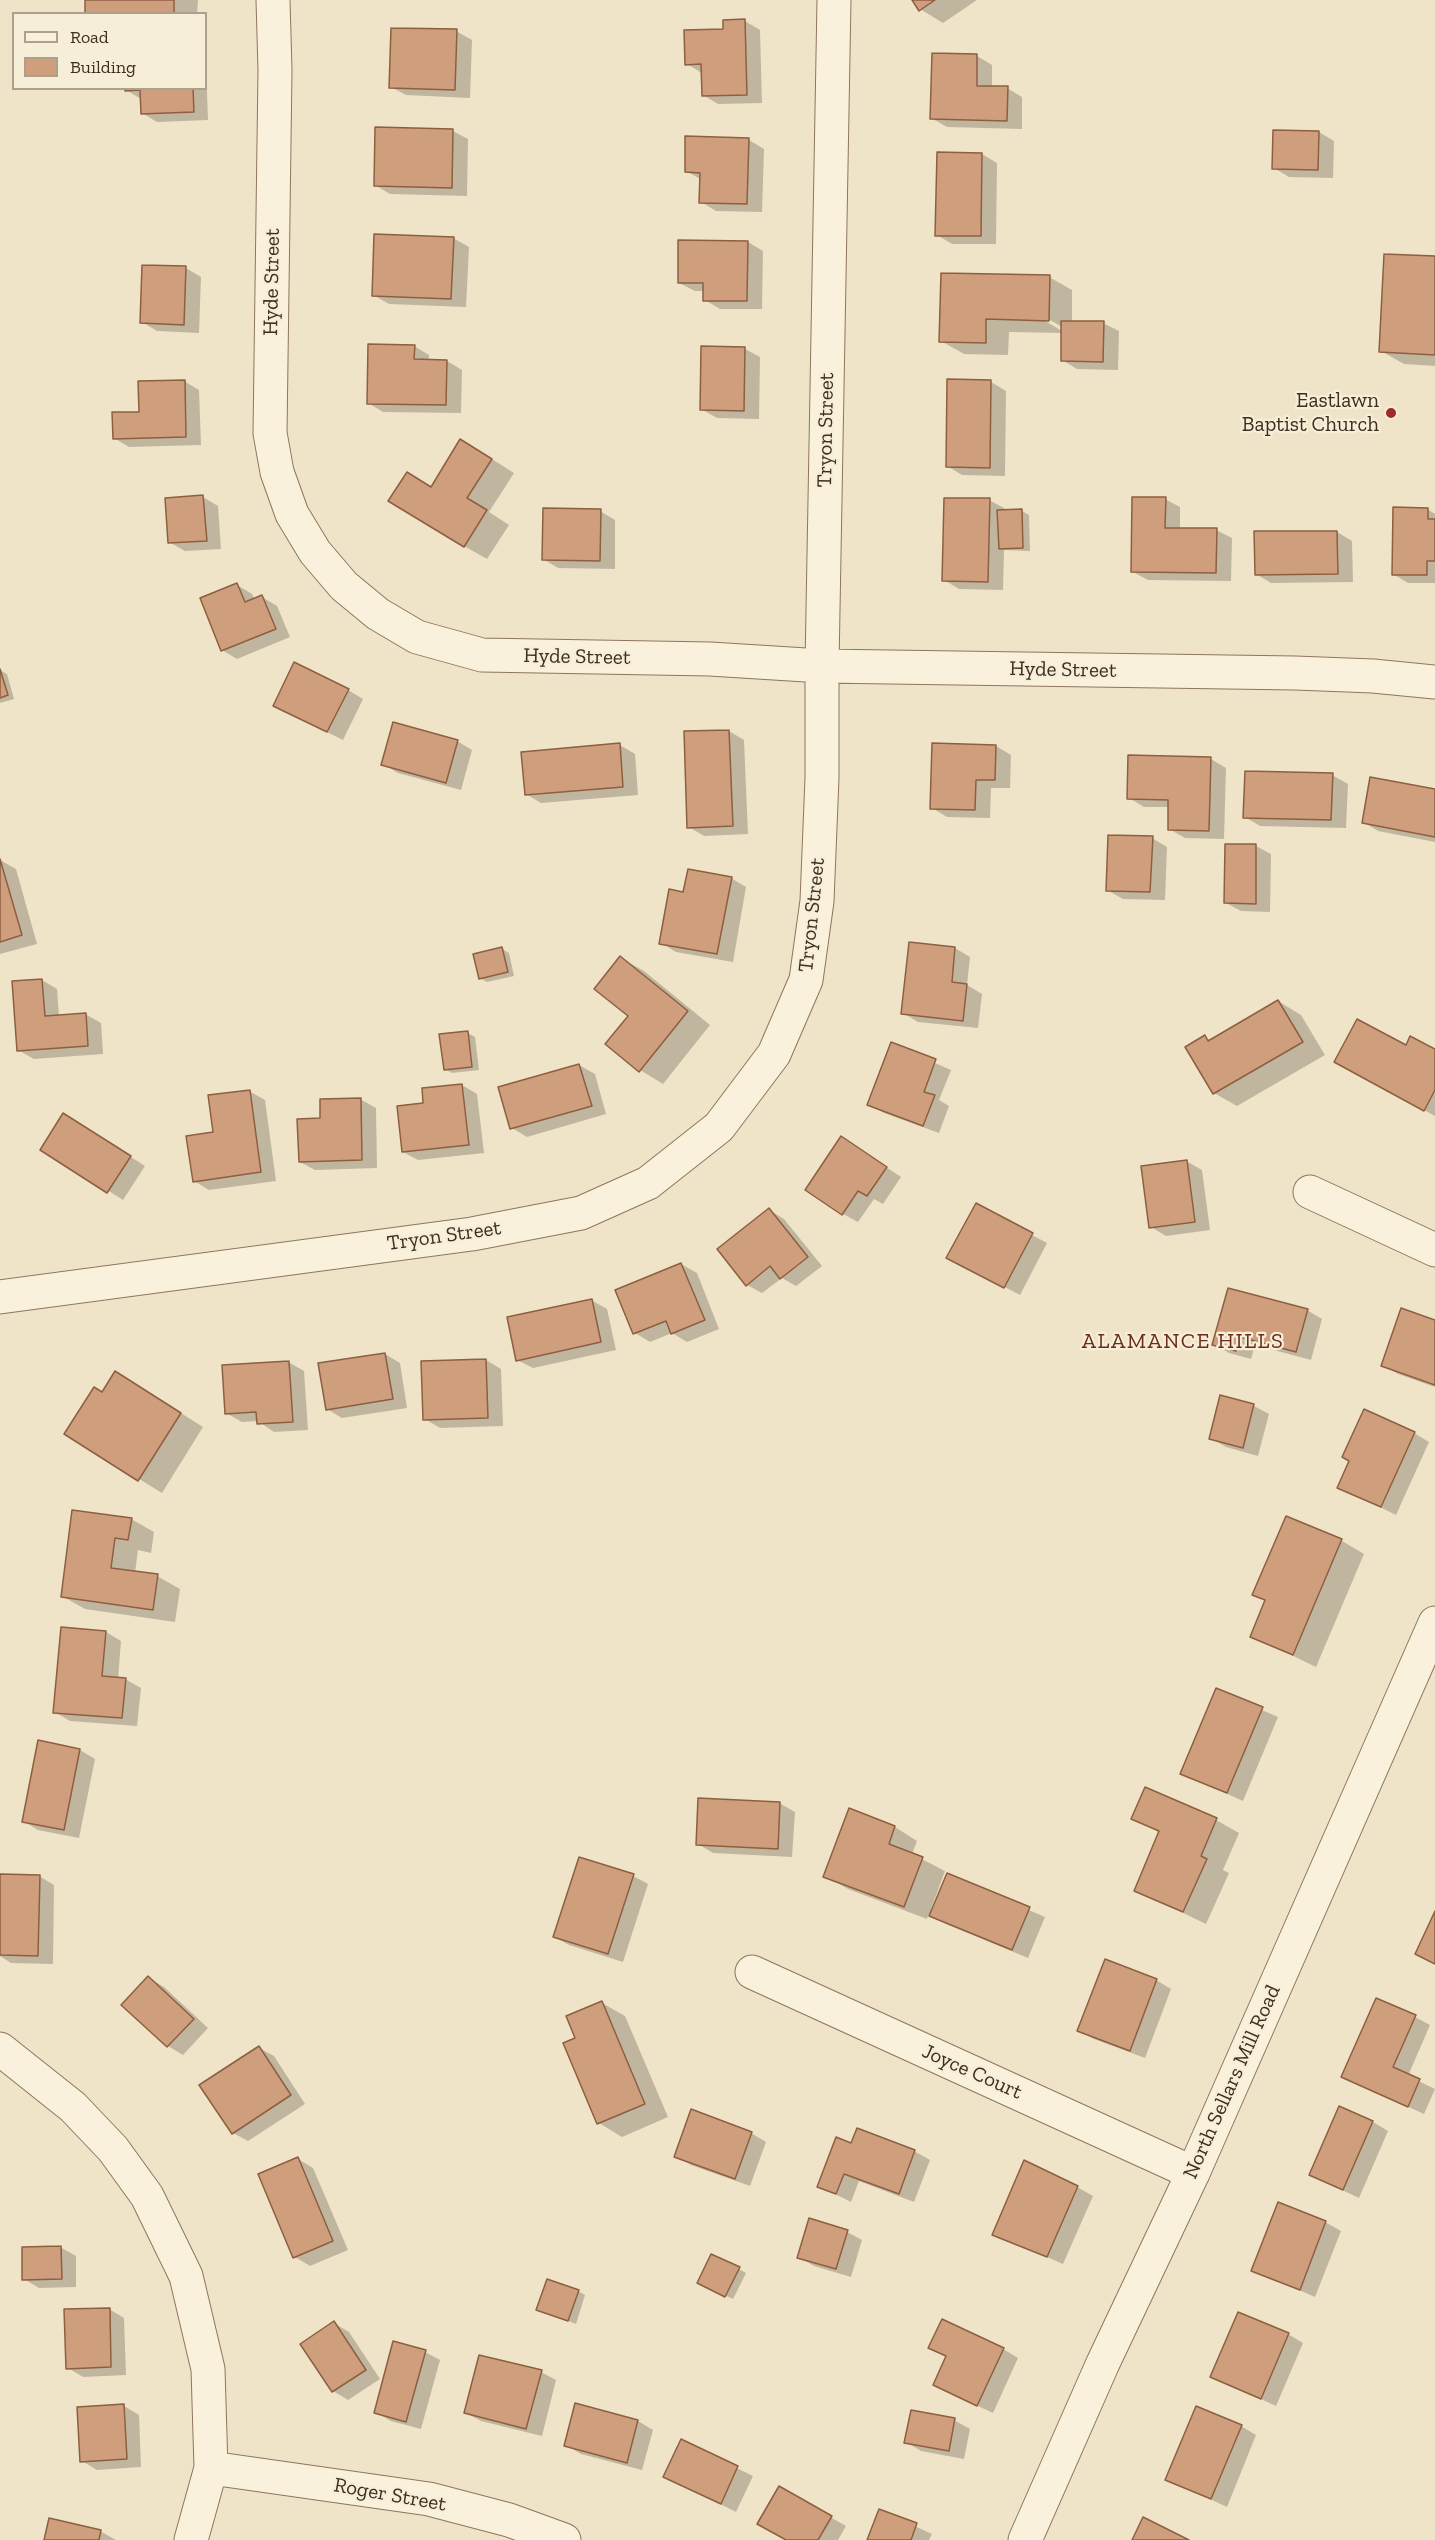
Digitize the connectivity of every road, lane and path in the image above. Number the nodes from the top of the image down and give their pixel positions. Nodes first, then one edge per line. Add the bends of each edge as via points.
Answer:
1 (273, 0) edge
2 (834, 0) edge
3 (822, 666) junction
4 (1435, 682) edge
5 (1310, 1192) dead end
6 (1435, 1250) edge
7 (0, 1297) edge
8 (1435, 1623) edge
9 (752, 1972) dead end
10 (0, 2049) edge
11 (1193, 2173) junction
12 (211, 2468) junction
13 (190, 2540) edge
14 (564, 2540) edge
15 (1025, 2540) edge

1 - 3 street, Hyde Street via 270,434 277,472 292,514 315,552 344,586 378,614 417,637 482,655 710,659
2 - 3 street, Tryon Street
3 - 4 street, Hyde Street via 1296,673
3 - 7 street, Tryon Street via 817,890 806,980 774,1054 719,1127 648,1183 581,1213 472,1234
5 - 6 street
8 - 11 street, North Sellars Mill Road
9 - 11 street, Joyce Court
10 - 12 street via 73,2107 113,2149 162,2222 186,2276 208,2369
11 - 15 street, North Sellars Mill Road
12 - 13 street
12 - 14 street, Roger Street via 429,2499 509,2520

